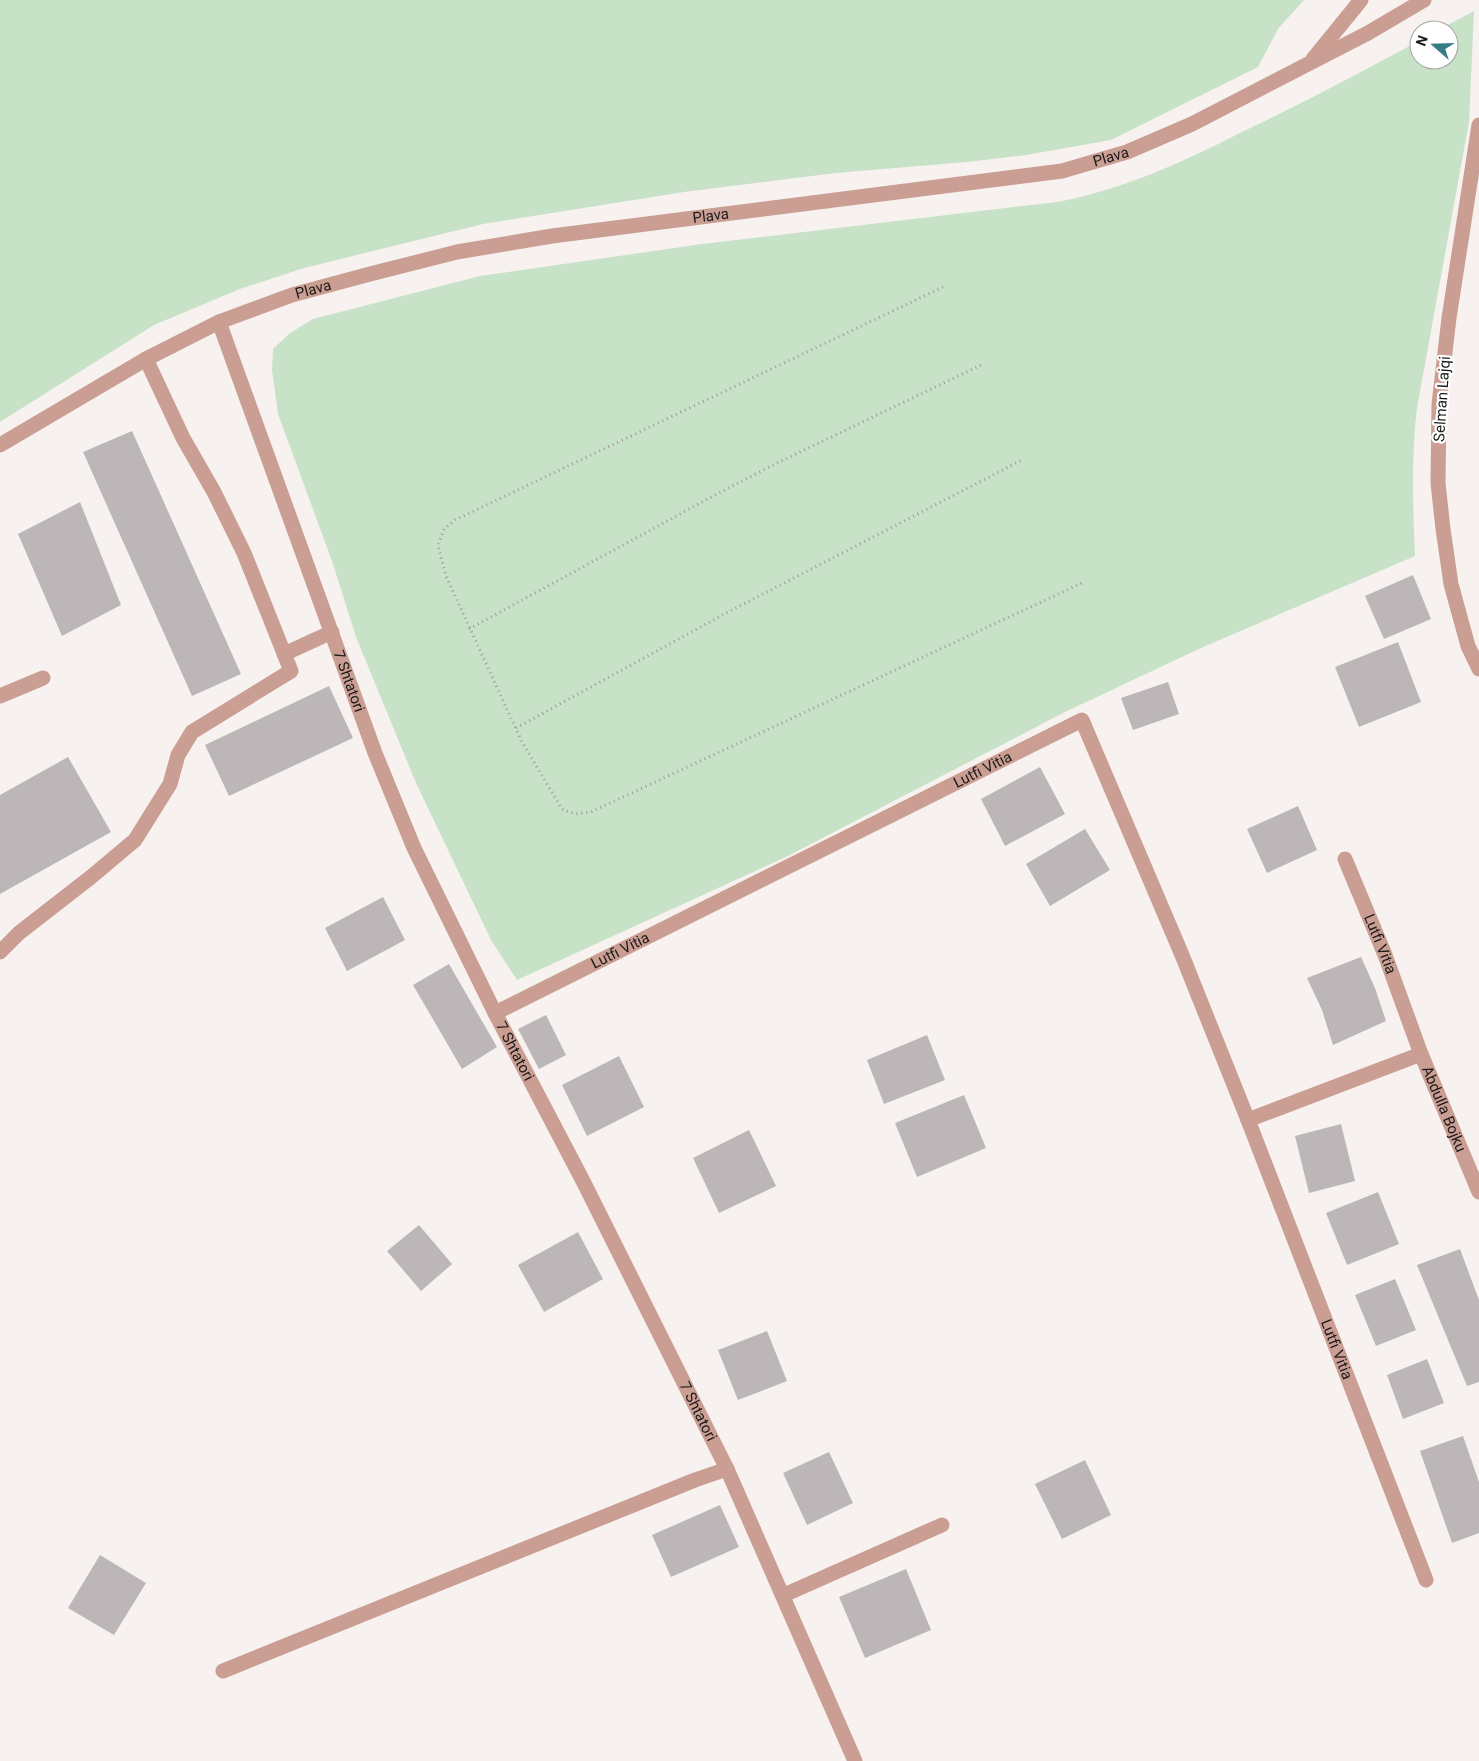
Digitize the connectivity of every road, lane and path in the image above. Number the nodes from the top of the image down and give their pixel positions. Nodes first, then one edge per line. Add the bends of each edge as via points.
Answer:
1 (1361, 0) edge
2 (1424, 0) edge
3 (1310, 64) junction
4 (1479, 125) edge
5 (1479, 131) edge
6 (944, 287) dead end
7 (219, 322) junction
8 (146, 359) junction
9 (981, 365) dead end
10 (0, 445) edge
11 (1024, 459) dead end
12 (1082, 583) dead end
13 (469, 629) junction
14 (332, 632) junction
15 (284, 654) junction
16 (1479, 669) edge
17 (43, 678) dead end
18 (0, 696) edge
19 (516, 728) junction
20 (1345, 859) dead end
21 (0, 952) edge
22 (495, 1013) junction
23 (1421, 1054) junction
24 (1248, 1120) junction
25 (1479, 1192) edge
26 (727, 1469) junction
27 (942, 1525) dead end
28 (1426, 1580) dead end
29 (784, 1595) junction
30 (223, 1671) dead end
31 (855, 1761) edge

1 - 3 street
2 - 3 street, Plava
3 - 7 street, Plava via 1192,124 1127,152 1062,171 562,235 457,252 292,295
4 - 5 street, Selman Lajqi
5 - 16 street, Selman Lajqi via 1449,318 1439,404 1438,483 1452,584 1468,646
6 - 13 path via 455,520 444,529 438,546 446,576
7 - 8 street, Plava
7 - 14 street, 7 Shtatori
8 - 10 street, Plava
8 - 15 street via 182,438 214,492 244,553
9 - 13 path via 722,492
11 - 19 path via 730,611
12 - 19 path via 591,812 575,814 562,809
13 - 19 path
14 - 15 street
14 - 22 street, 7 Shtatori via 375,753 414,848
15 - 21 street via 291,671 192,732 178,755 170,784 135,840
17 - 18 street
20 - 23 street, Lutfi Vitia
22 - 24 street, Lutfi Vitia via 1082,720
22 - 26 street, 7 Shtatori via 583,1180
23 - 24 street
23 - 25 street, Abdulla Bojku
24 - 28 street, Lutfi Vitia
26 - 29 street, 7 Shtatori
26 - 30 street
27 - 29 street
29 - 31 street, 7 Shtatori

